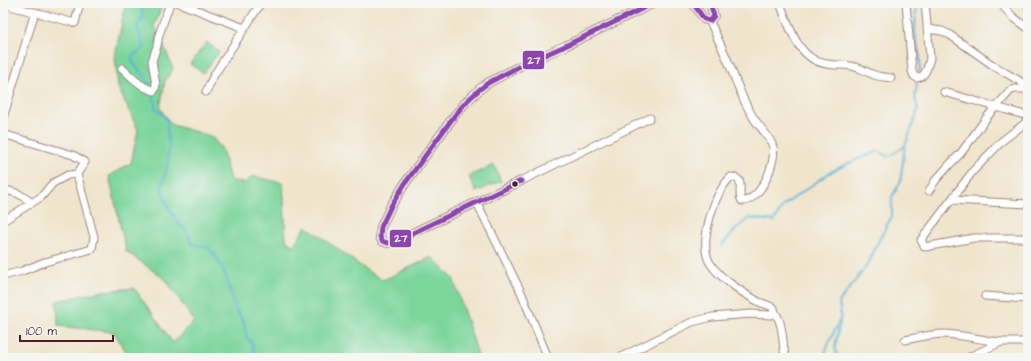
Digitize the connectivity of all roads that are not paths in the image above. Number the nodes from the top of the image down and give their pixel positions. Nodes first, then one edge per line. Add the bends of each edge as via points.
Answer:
1 (80, 3) edge
2 (170, 3) edge
3 (179, 3) edge
4 (261, 3) edge
5 (654, 3) edge
6 (693, 3) edge
7 (710, 3) edge
8 (780, 3) edge
9 (906, 3) edge
10 (925, 3) edge
11 (1000, 3) edge
12 (3, 4) edge
13 (14, 5) edge
14 (35, 12) junction
15 (710, 21) junction
16 (244, 28) junction
17 (1028, 28) edge
18 (927, 29) junction
19 (122, 68) dead end
20 (890, 78) dead end
21 (1028, 86) edge
22 (1028, 89) edge
23 (206, 92) dead end
24 (944, 92) dead end
25 (995, 107) junction
26 (1028, 116) edge
27 (3, 118) edge
28 (650, 118) dead end
29 (1028, 121) edge
30 (3, 134) edge
31 (77, 174) junction
32 (521, 181) joint
33 (3, 189) edge
34 (929, 192) dead end
35 (952, 200) junction
36 (31, 202) junction
37 (477, 203) junction
38 (1028, 204) edge
39 (3, 221) edge
40 (1028, 238) edge
41 (3, 276) edge
42 (985, 296) dead end
43 (1028, 299) edge
44 (774, 311) junction
45 (905, 340) dead end
46 (1001, 342) junction
47 (1028, 342) edge
48 (548, 358) edge
49 (619, 358) edge
50 (786, 358) edge
51 (967, 358) edge

1 - 14 street via 75,23
2 - 19 street via 152,61 156,85 154,91 145,87
3 - 16 street
4 - 16 street
5 - 37 street via 520,66 480,89 455,116 406,182 381,226 380,237 384,242 392,243
6 - 15 street via 704,20
7 - 15 street via 714,16
8 - 20 street via 793,35 811,58 829,65 854,66 873,75
9 - 18 street via 912,71 917,78 921,77 928,67 930,58
10 - 18 street
11 - 17 street
12 - 13 street
13 - 14 street
14 - 27 street
15 - 44 street via 738,87 753,117 772,144 774,155 763,186 750,199 740,199 740,184 736,177 731,177 727,181 712,211 705,245 707,256 712,266 724,278 749,296 774,308
16 - 23 street
18 - 21 street via 950,35
22 - 25 street via 1011,90
24 - 25 street
25 - 26 street
25 - 34 street via 961,153 935,181
28 - 32 street
29 - 35 street via 1002,140 973,171
30 - 31 street via 73,155 85,162
31 - 36 street via 68,175 53,183 41,197
31 - 41 street via 94,237 92,249
32 - 37 street
33 - 36 street via 19,194
35 - 38 street
35 - 40 street via 922,240 925,247 974,238
36 - 39 street
37 - 48 street via 521,292
42 - 43 street
44 - 49 street via 771,315 712,317 692,322
44 - 50 street via 783,333
45 - 46 street via 946,334
46 - 47 street
46 - 51 street

